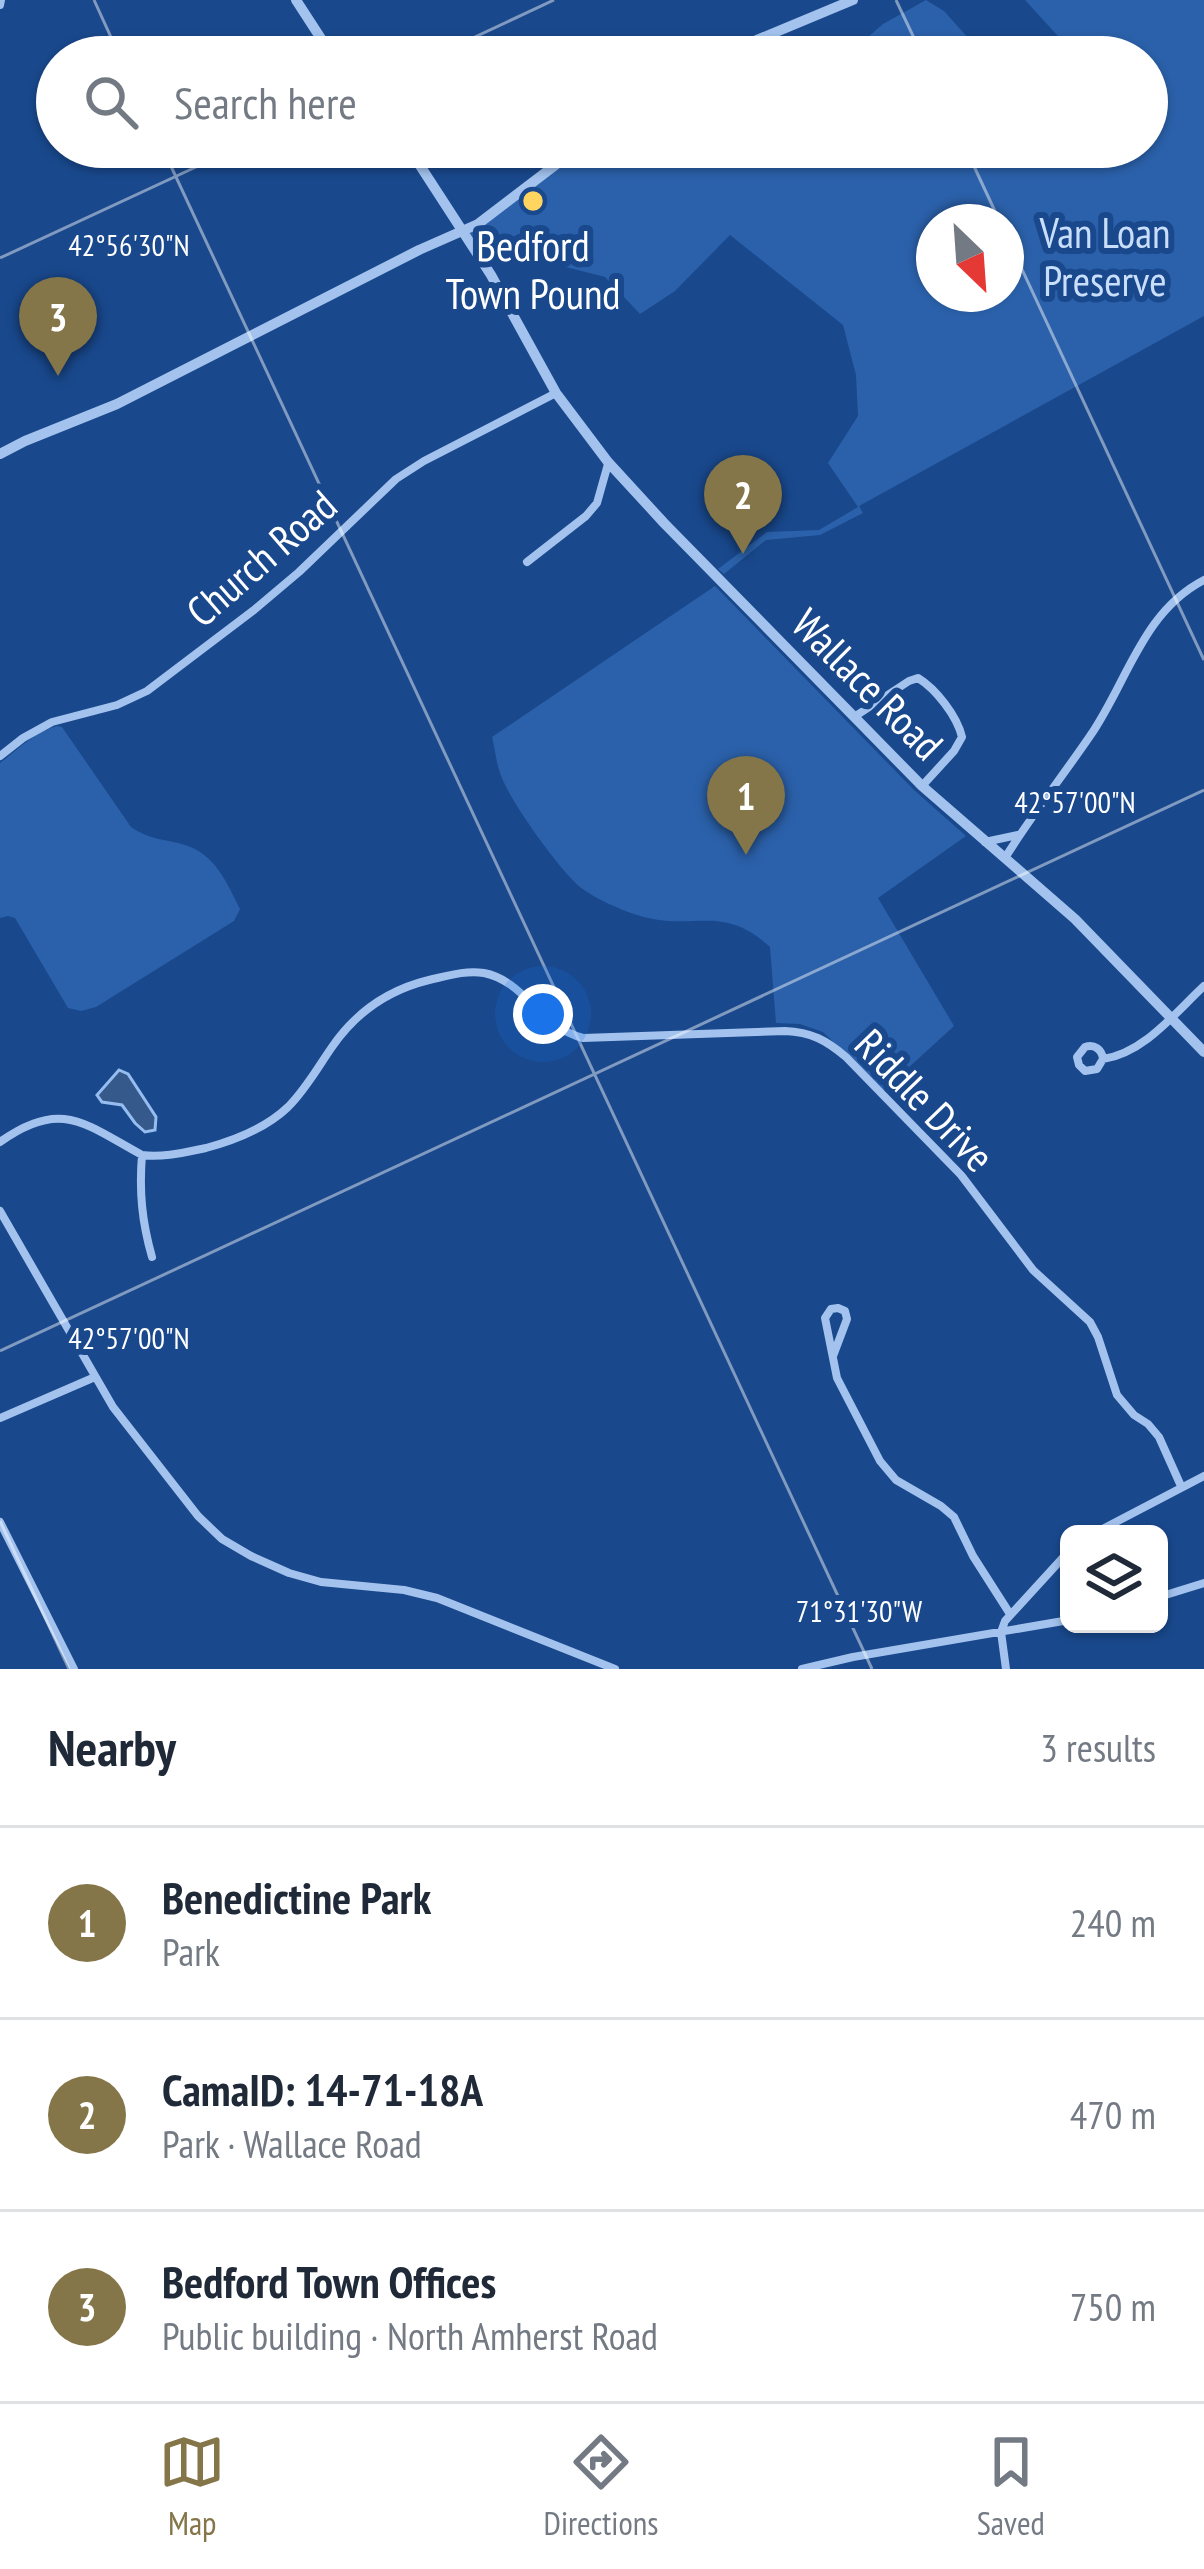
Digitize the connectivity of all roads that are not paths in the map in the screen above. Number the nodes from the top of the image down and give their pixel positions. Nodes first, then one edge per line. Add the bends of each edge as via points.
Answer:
1 (296, 0) edge
2 (853, 0) edge
3 (320, 36) edge
4 (766, 36) edge
5 (421, 168) edge
6 (552, 168) edge
7 (460, 231) junction
8 (556, 393) junction
9 (0, 454) edge
10 (608, 462) junction
11 (527, 562) dead end
12 (1204, 580) edge
13 (853, 717) junction
14 (0, 757) edge
15 (922, 787) junction
16 (1019, 834) junction
17 (985, 842) junction
18 (1005, 858) junction
19 (1204, 986) edge
20 (1170, 1017) junction
21 (1204, 1052) edge
22 (1103, 1059) dead end
23 (0, 1142) edge
24 (142, 1155) junction
25 (0, 1211) edge
26 (152, 1258) dead end
27 (833, 1356) junction
28 (95, 1377) junction
29 (0, 1418) edge
30 (1204, 1476) edge
31 (1181, 1486) junction
32 (0, 1522) edge
33 (1110, 1525) edge
34 (1060, 1561) edge
35 (1204, 1583) edge
36 (1168, 1594) edge
37 (1010, 1614) junction
38 (1060, 1622) edge
39 (1001, 1632) junction
40 (74, 1669) edge
41 (615, 1669) edge
42 (802, 1669) edge
43 (1006, 1669) edge

1 - 3 street
2 - 4 street
5 - 7 street, Wallace Road
6 - 7 street
7 - 8 street, Wallace Road
7 - 9 street via 117,404
8 - 10 street, Wallace Road
8 - 14 street, Church Road via 396,479 299,572 147,691 52,722
10 - 11 street via 597,503
10 - 13 street, Wallace Road
12 - 16 street via 1152,625 1092,734
13 - 15 street, Wallace Road
13 - 15 street via 909,681 926,682 962,737
15 - 17 street, Wallace Road
16 - 17 street
16 - 18 street
17 - 18 street, Wallace Road
18 - 20 street, Wallace Road
19 - 20 street
20 - 21 street, Wallace Road
20 - 22 street via 1133,1049
23 - 24 street via 28,1124 68,1118
24 - 26 street via 140,1200
24 - 31 street, Riddle Drive via 209,1147 264,1125 290,1105 368,1007 453,974 502,980 551,1024 583,1038 810,1034 846,1057 955,1169 1033,1270 1090,1322 1118,1395 1159,1437
25 - 28 street
27 - 27 street via 825,1318 838,1308 848,1318
27 - 37 street via 880,1461 954,1517
28 - 29 street
28 - 41 street via 198,1516 236,1548 305,1578 437,1598
30 - 31 street
31 - 33 street
32 - 40 street
34 - 37 street
35 - 36 street
37 - 39 street
38 - 39 street
39 - 42 street
39 - 43 street

